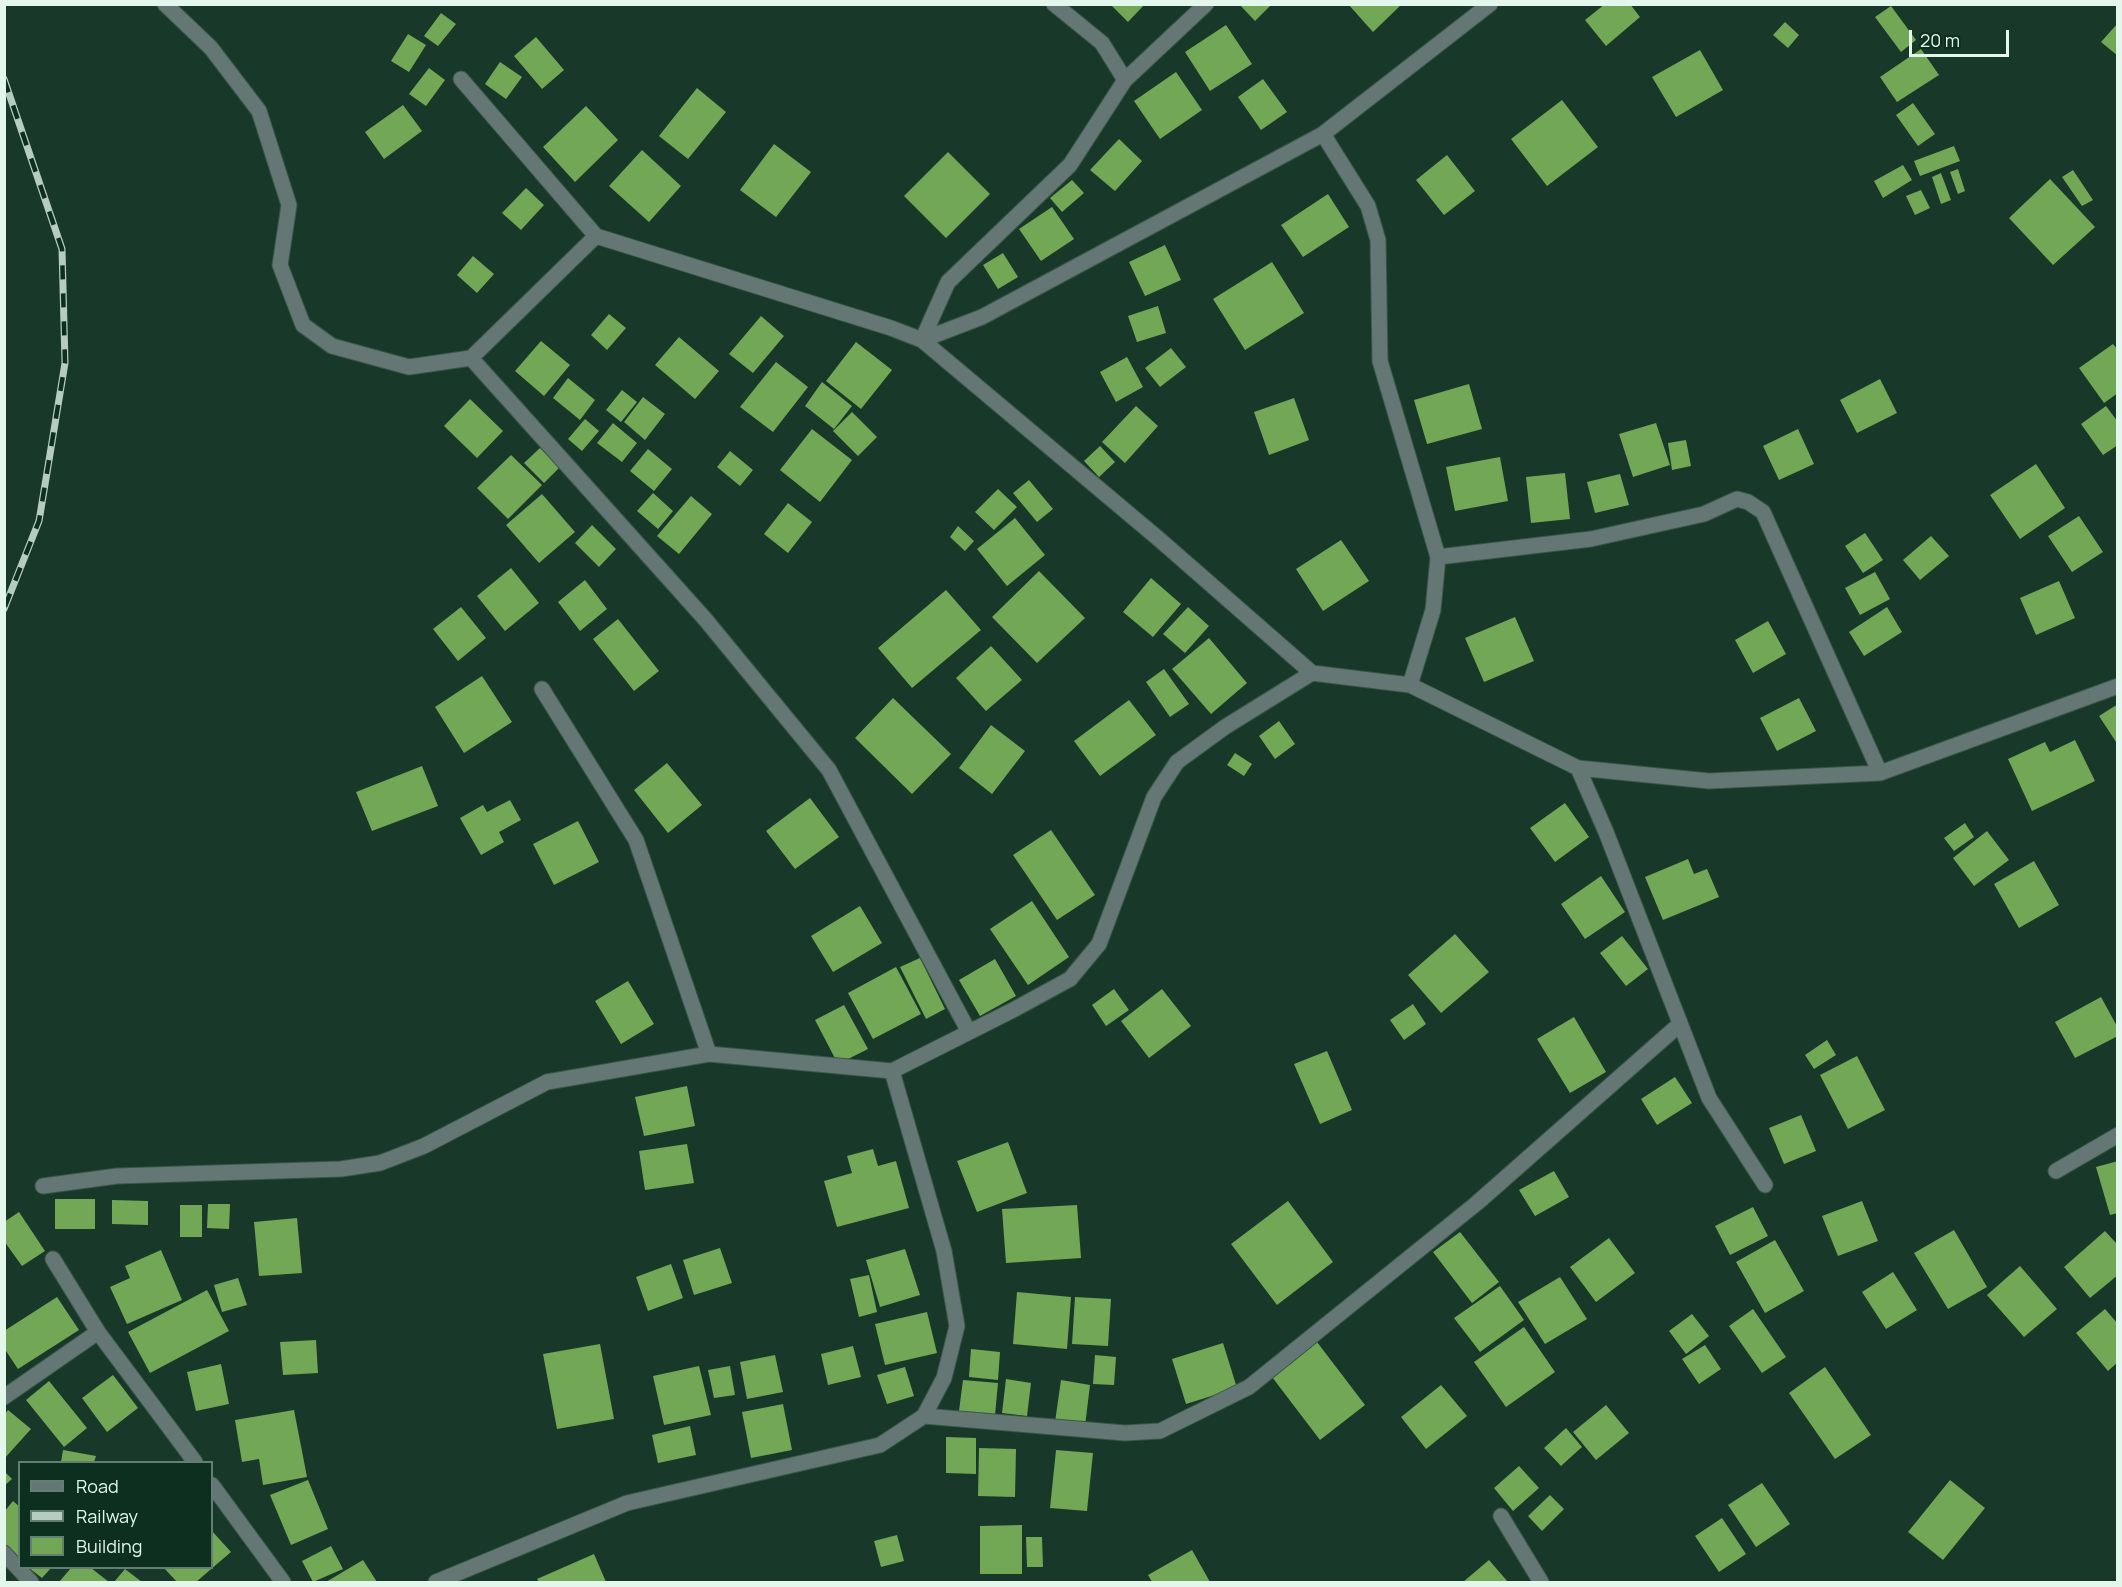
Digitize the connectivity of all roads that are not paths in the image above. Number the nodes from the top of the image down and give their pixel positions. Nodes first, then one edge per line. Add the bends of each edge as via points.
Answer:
1 (165, 4) edge
2 (1054, 4) edge
3 (1206, 4) edge
4 (1490, 4) edge
5 (461, 79) dead end
6 (1125, 80) junction
7 (1323, 134) junction
8 (596, 236) junction
9 (922, 340) junction
10 (471, 358) junction
11 (1438, 557) junction
12 (1312, 673) junction
13 (1410, 685) junction
14 (2118, 686) edge
15 (542, 689) dead end
16 (1578, 768) junction
17 (1880, 773) junction
18 (1680, 1024) junction
19 (969, 1032) junction
20 (709, 1054) junction
21 (892, 1071) junction
22 (2118, 1135) edge
23 (2056, 1171) dead end
24 (1765, 1185) dead end
25 (43, 1186) dead end
26 (53, 1259) dead end
27 (98, 1332) junction
28 (4, 1397) edge
29 (924, 1416) junction
30 (194, 1461) edge
31 (213, 1486) edge
32 (1501, 1516) dead end
33 (4, 1553) edge
34 (18, 1568) edge
35 (19, 1569) edge
36 (31, 1582) edge
37 (283, 1582) edge
38 (436, 1582) edge
39 (1541, 1582) edge

1 - 10 street via 211,48 259,111 289,205 280,265 303,325 332,346 408,367
2 - 6 street via 1102,44
3 - 6 street
4 - 7 street
5 - 8 street
6 - 9 street via 1070,165 948,282
7 - 9 street via 982,317
7 - 11 street via 1368,206 1378,240 1380,361
8 - 9 street
8 - 10 street
9 - 12 street
10 - 19 street via 705,619 829,770
11 - 13 street via 1433,610
11 - 17 street via 1591,539 1704,514 1737,499 1748,502 1763,512
12 - 13 street
12 - 19 street via 1177,762 1154,797 1099,944 1070,979
13 - 16 street
14 - 17 street
15 - 20 street via 636,840
16 - 17 street via 1709,781
16 - 18 street
18 - 24 street via 1709,1098
18 - 29 street via 1477,1203 1249,1387 1160,1431 1125,1433
19 - 21 street
20 - 21 street
20 - 25 street via 547,1082 424,1146 380,1163 341,1169 117,1176
21 - 29 street via 944,1251 957,1326 944,1378
22 - 23 street
26 - 27 street
27 - 28 street
27 - 30 street
29 - 38 street via 880,1444 627,1503
31 - 37 street
32 - 39 street
33 - 34 street
35 - 36 street

